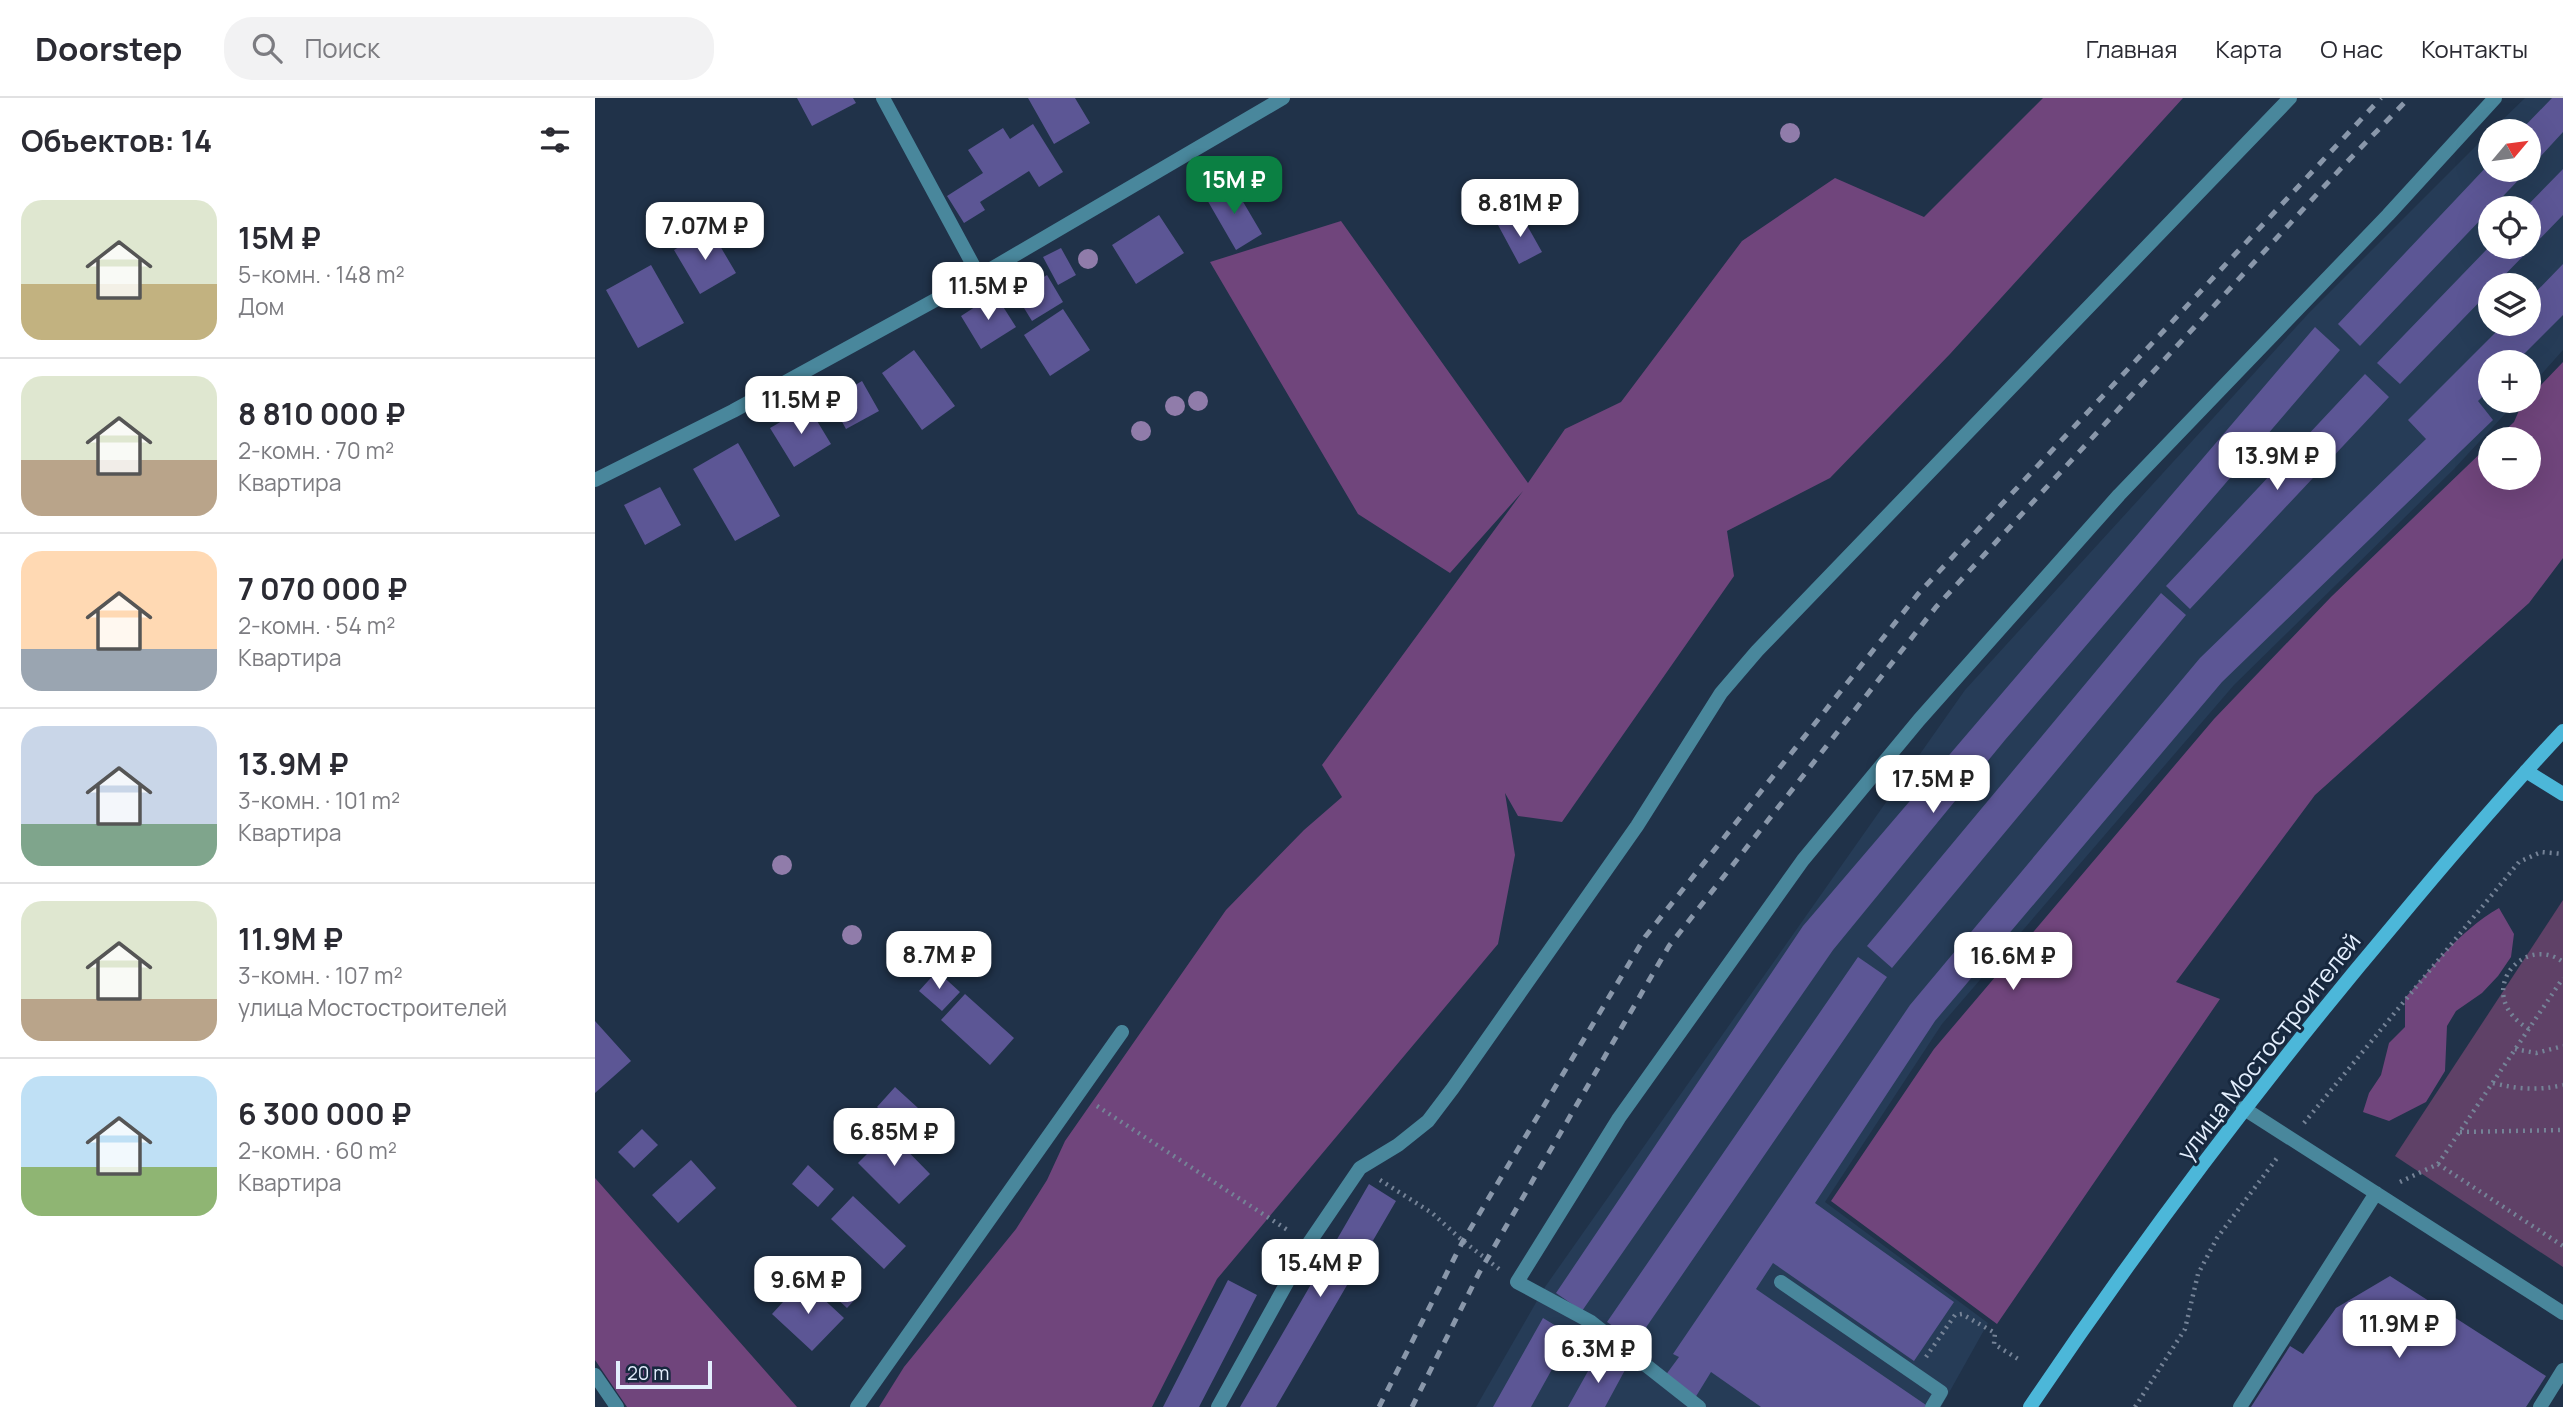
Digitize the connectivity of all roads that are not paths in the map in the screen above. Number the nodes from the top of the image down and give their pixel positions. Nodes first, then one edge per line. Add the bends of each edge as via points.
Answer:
1 (883, 98) edge
2 (1283, 98) edge
3 (2290, 98) edge
4 (2495, 98) edge
5 (979, 276) junction
6 (595, 480) edge
7 (2563, 731) edge
8 (2526, 771) junction
9 (2563, 794) edge
10 (1122, 1032) dead end
11 (2243, 1108) junction
12 (2376, 1193) junction
13 (1781, 1282) dead end
14 (2563, 1313) edge
15 (2563, 1370) edge
16 (595, 1374) edge
17 (617, 1407) edge
18 (857, 1407) edge
19 (1218, 1407) edge
20 (1699, 1407) edge
21 (1932, 1407) edge
22 (2030, 1407) edge
23 (2240, 1407) edge
24 (2540, 1407) edge

1 - 5 street
2 - 5 street
3 - 19 street via 1756,651 1721,693 1637,826 1428,1121 1360,1168 1309,1243
4 - 20 street via 2119,495 1919,720 1811,850 1619,1118 1517,1282 1591,1322
5 - 6 street via 733,411
7 - 8 main road, улица Мостостроителей
8 - 9 main road
8 - 11 main road, улица Мостостроителей
10 - 18 street
11 - 12 street
11 - 22 main road, улица Мостостроителей
12 - 14 street
12 - 23 street
13 - 21 street via 1941,1392
15 - 24 street
16 - 17 street

